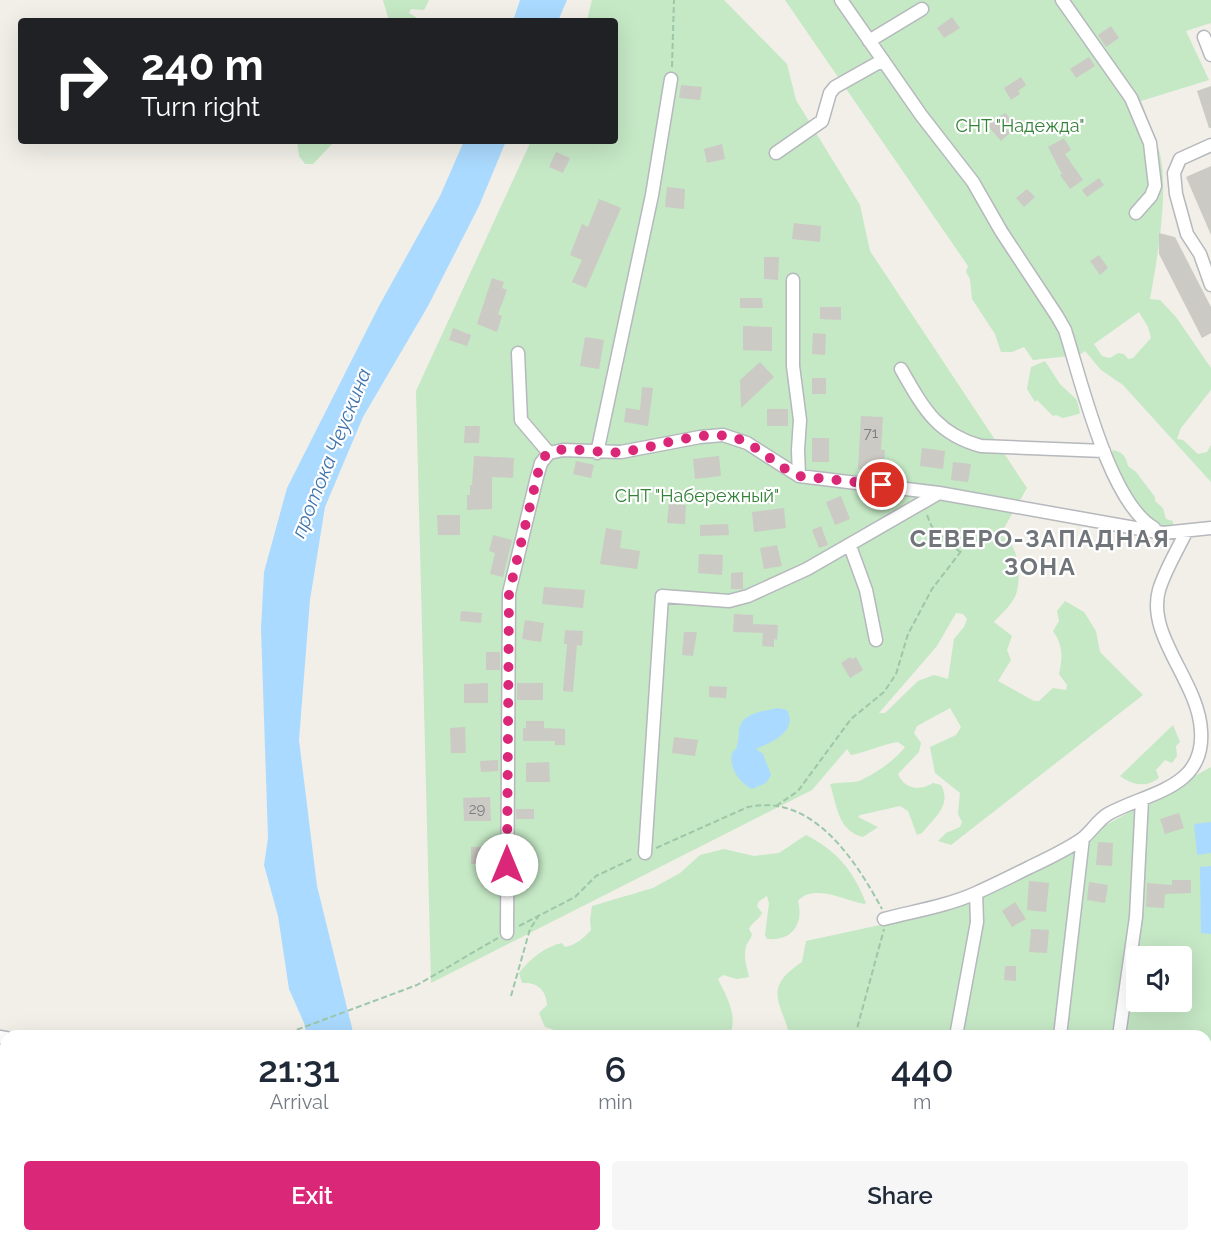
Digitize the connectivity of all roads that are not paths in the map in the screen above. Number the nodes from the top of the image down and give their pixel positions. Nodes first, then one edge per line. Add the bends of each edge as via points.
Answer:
1 (841, 0) edge
2 (1062, 0) edge
3 (922, 9) dead end
4 (1204, 37) dead end
5 (869, 41) junction
6 (1211, 55) edge
7 (883, 60) junction
8 (671, 79) road end
9 (1211, 145) edge
10 (776, 153) dead end
11 (1136, 213) dead end
12 (1206, 252) edge
13 (793, 280) dead end
14 (1211, 285) edge
15 (518, 353) dead end
16 (901, 369) dead end
17 (1104, 451) junction
18 (549, 453) junction
19 (597, 453) junction
20 (799, 476) junction
21 (939, 493) junction
22 (1211, 528) edge
23 (1186, 532) junction
24 (1163, 534) junction
25 (849, 546) junction
26 (876, 640) dead end
27 (1142, 799) junction
28 (1083, 838) junction
29 (645, 853) road end
30 (976, 894) junction
31 (884, 919) road end
32 (507, 933) road end
33 (957, 1030) edge
34 (1061, 1030) edge
35 (1120, 1030) edge

1 - 5 street
2 - 11 street via 1131,99 1150,143 1155,186
3 - 5 street
4 - 6 street
5 - 7 street
7 - 10 street via 835,87 822,121
7 - 17 street via 973,182 1065,330
8 - 19 street via 652,195
9 - 12 street via 1179,159 1174,173 1187,234
12 - 14 street
13 - 20 street
15 - 18 street via 521,420
16 - 17 street via 933,420 964,441 981,446
17 - 24 street via 1135,513
18 - 19 street
18 - 32 street via 541,463 509,593
19 - 20 street via 723,435 747,443
20 - 21 street
21 - 24 street
21 - 25 street
22 - 23 street
23 - 24 street
23 - 27 street via 1159,591 1156,615 1196,702 1202,731 1199,758 1191,772 1176,784
25 - 26 street via 866,590
25 - 29 street via 748,596 729,601 662,596
27 - 28 street via 1106,815
27 - 35 street via 1136,917
28 - 30 street
28 - 34 street
30 - 31 street
30 - 33 street via 977,922

